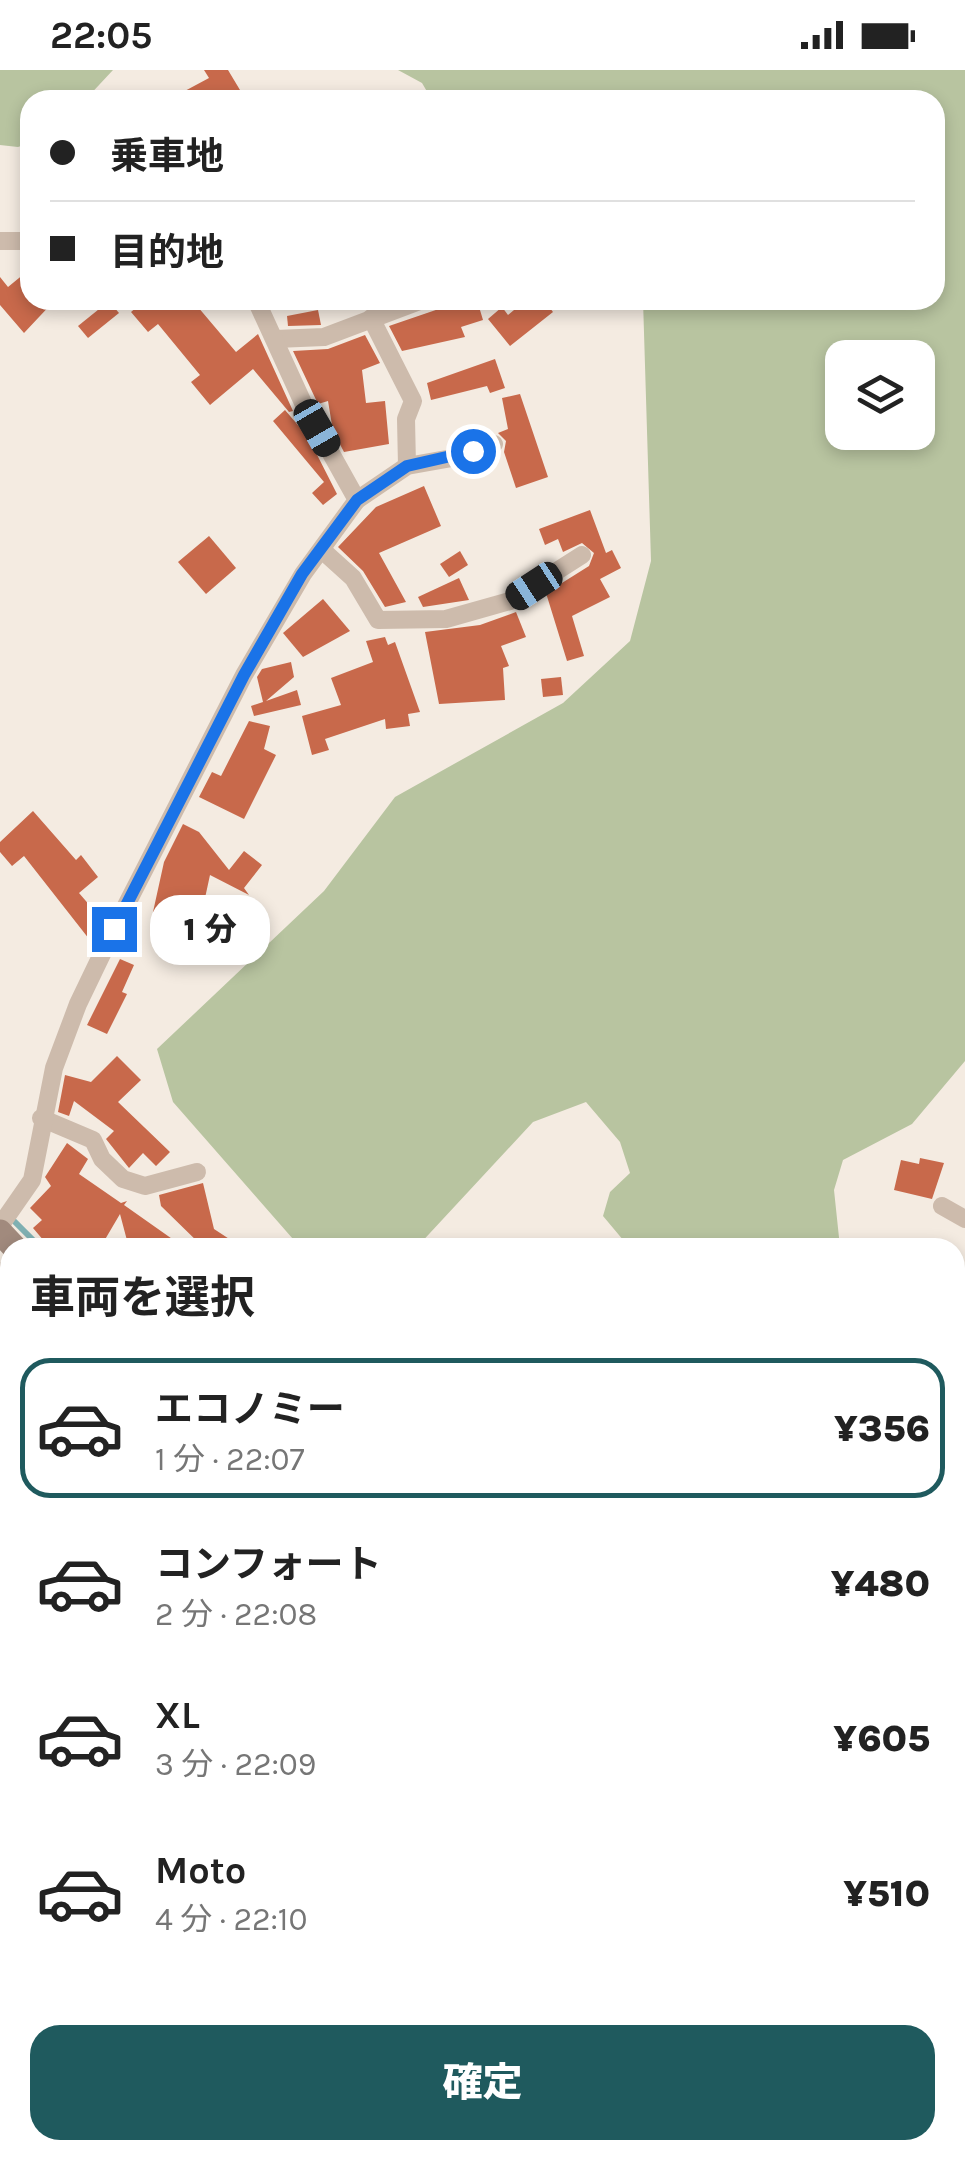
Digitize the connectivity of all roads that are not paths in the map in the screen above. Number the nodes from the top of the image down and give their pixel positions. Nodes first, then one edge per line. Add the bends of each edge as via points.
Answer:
1 (266, 310) edge
2 (394, 310) edge
3 (371, 318) junction
4 (276, 339) junction
5 (494, 444) dead end
6 (407, 466) junction
7 (357, 500) junction
8 (322, 550) junction
9 (582, 555) dead end
10 (41, 1118) junction
11 (197, 1172) dead end
12 (942, 1206) dead end
13 (965, 1219) edge
14 (0, 1229) edge

1 - 4 street
2 - 3 street
3 - 4 street via 324,337
3 - 6 street via 413,402 406,419
4 - 7 street
5 - 6 street
6 - 7 street
7 - 8 street
8 - 9 street via 354,578 378,620 446,619 510,602
8 - 10 street via 244,675 114,929 78,1004
10 - 11 street via 93,1140 124,1179 145,1186
10 - 14 street via 32,1180
12 - 13 street

